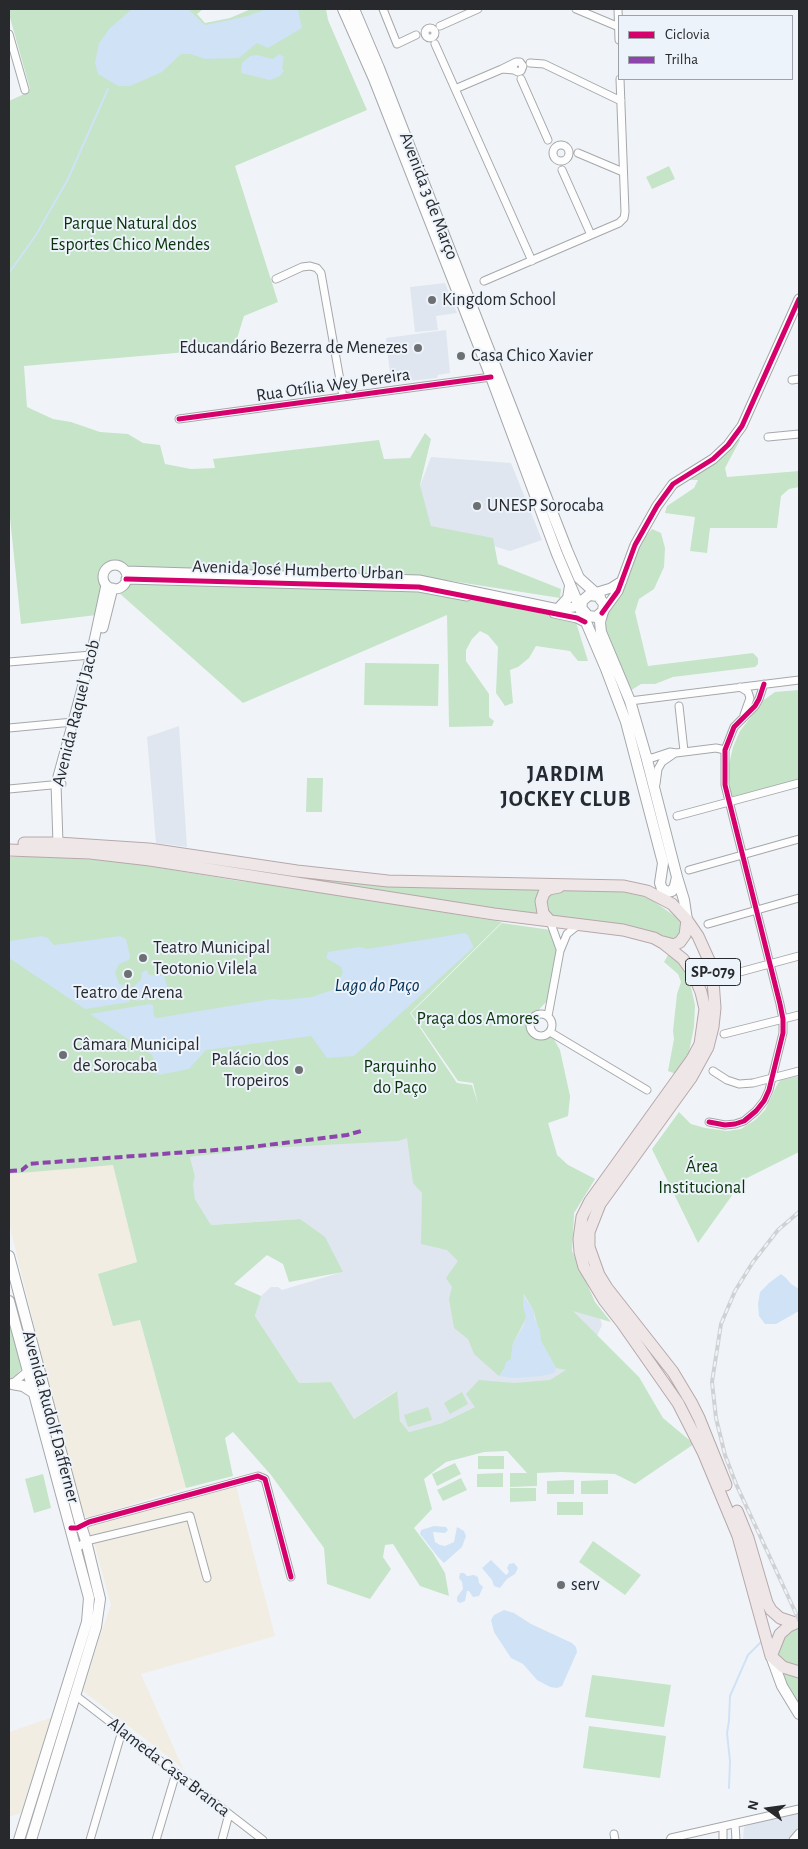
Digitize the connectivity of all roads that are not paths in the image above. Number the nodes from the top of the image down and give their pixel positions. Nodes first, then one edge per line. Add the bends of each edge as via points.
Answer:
1 (343, 9) edge
2 (354, 9) edge
3 (383, 9) edge
4 (478, 9) edge
5 (576, 9) edge
6 (618, 28) edge
7 (430, 33) junction
8 (9, 34) edge
9 (518, 68) junction
10 (620, 80) edge
11 (455, 89) junction
12 (26, 90) dead end
13 (621, 101) junction
14 (548, 140) junction
15 (565, 146) junction
16 (578, 153) junction
17 (554, 156) junction
18 (567, 158) junction
19 (562, 170) junction
20 (623, 172) junction
21 (591, 236) junction
22 (532, 261) junction
23 (276, 279) dead end
24 (484, 281) dead end
25 (799, 299) edge
26 (799, 311) edge
27 (789, 321) junction
28 (491, 377) junction
29 (502, 384) junction
30 (343, 397) junction
31 (179, 419) dead end
32 (799, 434) edge
33 (768, 437) dead end
34 (126, 575) junction
35 (622, 581) junction
36 (570, 585) junction
37 (110, 586) junction
38 (589, 601) junction
39 (558, 609) junction
40 (603, 611) junction
41 (91, 655) junction
42 (9, 662) edge
43 (799, 680) edge
44 (764, 684) junction
45 (740, 687) junction
46 (630, 701) junction
47 (679, 706) dead end
48 (744, 716) junction
49 (73, 722) junction
50 (9, 728) edge
51 (726, 750) junction
52 (684, 751) junction
53 (676, 753) junction
54 (646, 756) junction
55 (799, 783) edge
56 (59, 784) junction
57 (9, 789) edge
58 (655, 792) junction
59 (728, 802) junction
60 (677, 816) dead end
61 (799, 839) edge
62 (9, 843) edge
63 (60, 843) junction
64 (9, 850) edge
65 (742, 856) junction
66 (689, 870) dead end
67 (661, 874) junction
68 (677, 877) junction
69 (580, 886) junction
70 (640, 890) junction
71 (799, 898) edge
72 (756, 909) junction
73 (687, 920) junction
74 (550, 921) junction
75 (580, 924) junction
76 (708, 924) dead end
77 (654, 938) junction
78 (560, 951) junction
79 (799, 956) edge
80 (771, 964) junction
81 (725, 976) dead end
82 (799, 1015) edge
83 (548, 1016) junction
84 (783, 1020) junction
85 (550, 1032) junction
86 (724, 1034) dead end
87 (713, 1071) dead end
88 (799, 1071) edge
89 (772, 1077) junction
90 (646, 1090) dead end
91 (709, 1122) dead end
92 (9, 1256) edge
93 (9, 1306) edge
94 (12, 1326) edge
95 (28, 1332) junction
96 (36, 1359) junction
97 (28, 1372) junction
98 (10, 1384) edge
99 (34, 1393) junction
100 (78, 1524) junction
101 (86, 1541) junction
102 (75, 1544) junction
103 (291, 1577) dead end
104 (207, 1578) dead end
105 (797, 1622) edge
106 (771, 1656) junction
107 (799, 1672) edge
108 (75, 1695) junction
109 (799, 1714) edge
110 (122, 1731) junction
111 (176, 1773) junction
112 (799, 1809) edge
113 (229, 1814) junction
114 (735, 1824) junction
115 (723, 1827) junction
116 (799, 1833) edge
117 (19, 1840) edge
118 (31, 1840) edge
119 (90, 1840) edge
120 (156, 1840) edge
121 (222, 1840) edge
122 (263, 1840) edge
123 (670, 1840) edge
124 (724, 1840) edge
125 (736, 1840) edge
126 (793, 1840) edge

1 - 28 main road, Avenida 3 de Março via 374,79
2 - 29 main road, Avenida 3 de Março
3 - 7 street via 397,44
4 - 7 street
5 - 6 street
7 - 11 street
8 - 12 street
9 - 11 street via 502,69
9 - 13 street via 530,63 544,64
9 - 14 street
10 - 13 street
11 - 22 street
13 - 20 street
14 - 15 street
14 - 17 street
15 - 16 street
15 - 17 street via 555,147
15 - 18 street via 570,152
16 - 18 street
16 - 20 street
17 - 18 street via 561,161
17 - 19 street
18 - 19 street
19 - 21 street
20 - 21 street via 624,218
21 - 22 street
22 - 24 street
23 - 30 street via 302,267 317,268 321,273
25 - 27 street
26 - 27 street
27 - 35 street via 742,426 728,445 673,484 635,546
28 - 29 main road
28 - 30 street, Rua Otília Wey Pereira
28 - 36 main road, Avenida 3 de Março
29 - 38 main road, Avenida 3 de Março
30 - 31 street, Rua Otília Wey Pereira
32 - 33 street
34 - 37 street via 122,586
34 - 37 street, Avenida Raquel Jacob via 118,565 109,566 103,577
34 - 38 street, Avenida José Humberto Urban via 419,587 577,618
34 - 39 street, Avenida José Humberto Urban via 419,580
35 - 38 street
35 - 40 street
36 - 38 main road, Avenida 3 de Março
36 - 39 main road via 568,598
37 - 41 street, Avenida Raquel Jacob
37 - 56 street, Avenida Raquel Jacob
38 - 39 street, Avenida José Humberto Urban
38 - 40 main road via 603,601
38 - 40 main road via 582,611 588,616 596,617
38 - 67 main road, Avenida 3 de Março via 606,669 626,722 663,863
40 - 46 main road via 601,632
41 - 42 street
41 - 49 street, Avenida Raquel Jacob
43 - 44 street
44 - 45 street
44 - 48 street via 759,699
45 - 46 street
45 - 48 street via 748,692 750,698
46 - 54 main road
47 - 52 street
48 - 51 street via 734,727
49 - 50 street
49 - 56 street, Avenida Raquel Jacob
51 - 52 street
51 - 59 street
52 - 53 street
53 - 54 street via 652,758
53 - 58 street via 662,762
54 - 58 main road
55 - 59 street
56 - 57 street
56 - 63 street, Avenida Raquel Jacob
58 - 68 main road
59 - 60 street
59 - 65 street
61 - 65 street
62 - 63 main road, SP-079
63 - 69 main road, SP-079 via 149,849 388,881
64 - 74 main road, SP-079 via 90,853 150,860
65 - 66 street
65 - 72 street
67 - 68 main road, Avenida 3 de Março via 661,886 668,892 674,888
67 - 70 main road via 652,886
68 - 73 main road
69 - 70 main road, SP-079 via 624,886
69 - 74 main road via 549,889 544,893 541,908
70 - 73 main road, SP-079 via 672,904
71 - 72 street
72 - 76 street
72 - 80 street
73 - 77 main road via 686,935 680,942 669,944
73 - 105 main road, SP-079 via 703,944 712,967 715,1008 708,1047 691,1078 600,1204 588,1232 589,1247 592,1261 603,1281 673,1372 700,1418 748,1538 767,1604 780,1618
74 - 75 main road, SP-079
74 - 78 street
75 - 77 main road, SP-079
75 - 78 street via 567,934
77 - 106 main road, SP-079 via 683,959 693,973 705,1010 700,1044 590,1201 582,1217 578,1239 580,1252 594,1284 670,1389 703,1452 738,1536
78 - 83 street
79 - 80 street
80 - 81 street
80 - 84 street
82 - 84 street
83 - 85 street via 552,1025
83 - 85 street via 537,1014 530,1027 540,1036
84 - 86 street
84 - 89 street
85 - 90 street
87 - 89 street via 739,1084
88 - 89 street
89 - 91 street via 764,1101 744,1121 725,1125
92 - 95 main road, Avenida Rudolf Dafferner
93 - 94 main road, Avenida Rudolf Dafferner
94 - 95 street
94 - 97 main road, Avenida Rudolf Dafferner
95 - 96 main road, Avenida Rudolf Dafferner
96 - 97 street
96 - 100 main road, Avenida Rudolf Dafferner
97 - 98 street
97 - 99 main road, Avenida Rudolf Dafferner
98 - 99 main road via 23,1386
99 - 100 main road, Avenida Rudolf Dafferner
100 - 101 main road, Avenida Rudolf Dafferner
100 - 102 main road, Avenida Rudolf Dafferner
100 - 103 street via 258,1476 265,1480
101 - 102 street via 80,1546
101 - 104 street via 190,1516
101 - 108 main road, Avenida Rudolf Dafferner via 100,1599 96,1627
102 - 117 main road, Avenida Rudolf Dafferner via 89,1598 87,1622
105 - 106 main road, SP-079 via 780,1634
106 - 107 main road via 783,1667
106 - 109 main road via 782,1686
108 - 110 street, Alameda Casa Branca
108 - 118 main road
110 - 111 street, Alameda Casa Branca
110 - 119 street
111 - 113 street, Alameda Casa Branca
111 - 120 street
112 - 114 street
113 - 121 street
113 - 122 street, Alameda Casa Branca
114 - 115 street
114 - 125 street
115 - 123 street
115 - 124 street
116 - 126 street

